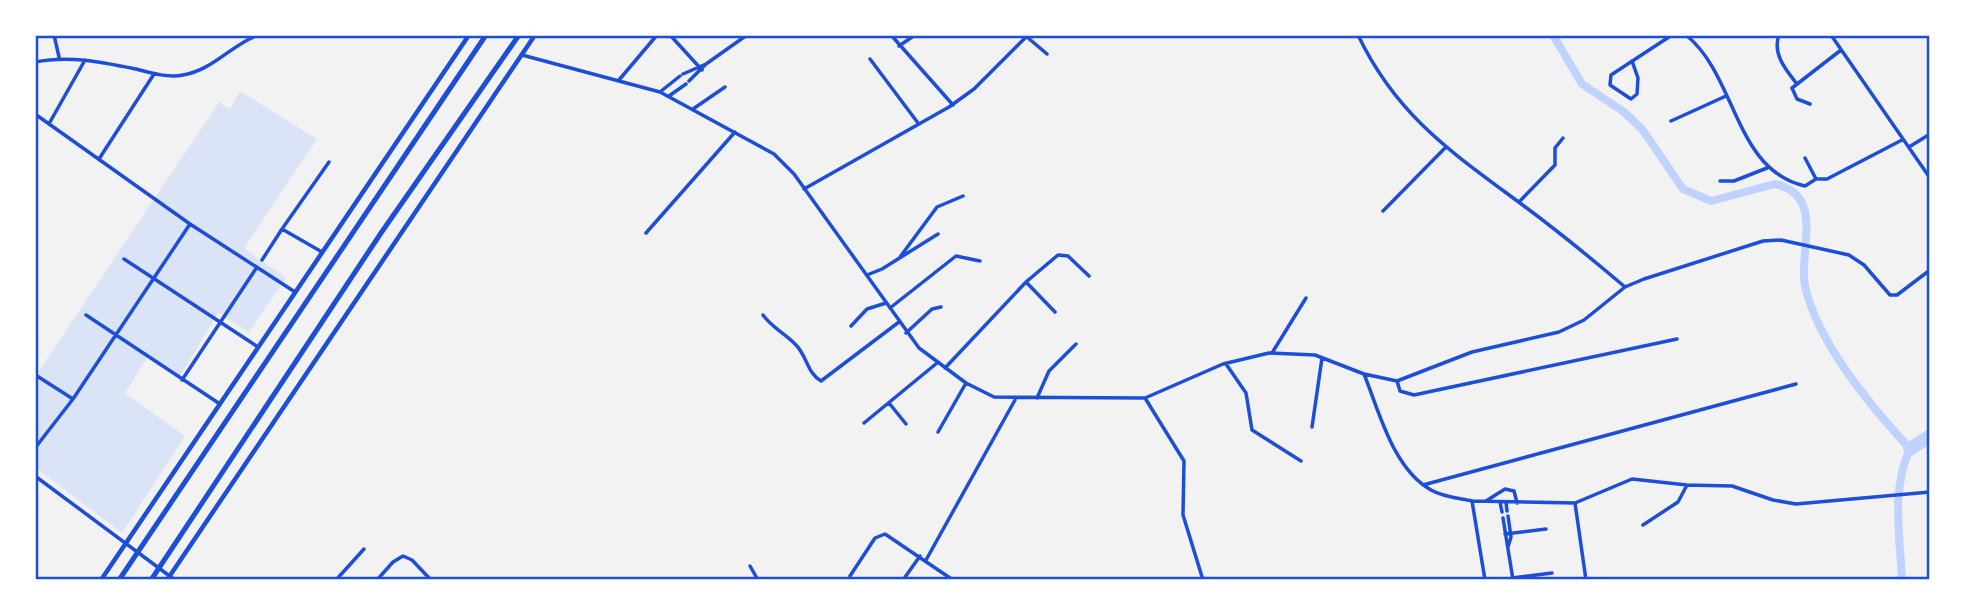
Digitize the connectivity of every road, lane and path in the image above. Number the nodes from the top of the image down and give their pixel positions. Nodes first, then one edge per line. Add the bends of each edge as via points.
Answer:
1 (54, 35) edge
2 (258, 35) edge
3 (469, 35) edge
4 (486, 35) edge
5 (519, 35) edge
6 (535, 35) edge
7 (657, 35) edge
8 (670, 35) edge
9 (733, 35) edge
10 (747, 35) edge
11 (891, 35) edge
12 (915, 35) edge
13 (1358, 35) edge
14 (1672, 35) edge
15 (1686, 35) edge
16 (1779, 35) edge
17 (1830, 35) edge
18 (1028, 36) edge
19 (243, 38) edge
20 (738, 42) junction
21 (899, 46) junction
22 (1841, 50) junction
23 (1046, 54) dead end
24 (522, 55) junction
25 (59, 57) junction
26 (870, 59) dead end
27 (85, 60) junction
28 (1632, 61) junction
29 (35, 62) edge
30 (706, 64) junction
31 (698, 65) junction
32 (702, 70) junction
33 (154, 74) junction
34 (619, 80) junction
35 (1797, 84) junction
36 (725, 87) dead end
37 (660, 92) junction
38 (669, 96) junction
39 (1726, 96) junction
40 (1810, 104) dead end
41 (953, 105) junction
42 (693, 109) junction
43 (35, 114) edge
44 (1671, 121) dead end
45 (50, 122) junction
46 (918, 123) junction
47 (735, 131) junction
48 (1930, 134) edge
49 (1563, 138) dead end
50 (1902, 140) junction
51 (1445, 148) junction
52 (1909, 148) junction
53 (1805, 158) dead end
54 (99, 159) junction
55 (329, 162) dead end
56 (1767, 168) junction
57 (1930, 178) edge
58 (1816, 179) junction
59 (1720, 180) dead end
60 (803, 189) junction
61 (963, 196) dead end
62 (1519, 202) junction
63 (1383, 211) dead end
64 (190, 224) junction
65 (282, 229) junction
66 (646, 233) dead end
67 (938, 234) dead end
68 (322, 252) junction
69 (900, 257) junction
70 (124, 259) dead end
71 (262, 260) dead end
72 (980, 261) dead end
73 (257, 267) junction
74 (1930, 270) edge
75 (867, 275) junction
76 (1089, 275) dead end
77 (154, 279) junction
78 (1026, 282) junction
79 (1625, 287) junction
80 (295, 292) junction
81 (1306, 298) dead end
82 (886, 303) junction
83 (941, 307) dead end
84 (890, 308) junction
85 (1055, 312) dead end
86 (86, 314) dead end
87 (763, 315) dead end
88 (220, 322) junction
89 (900, 322) junction
90 (851, 326) dead end
91 (906, 333) junction
92 (116, 335) junction
93 (1677, 339) dead end
94 (1076, 344) dead end
95 (258, 347) junction
96 (1272, 353) junction
97 (1322, 358) junction
98 (937, 363) junction
99 (1226, 364) junction
100 (945, 368) junction
101 (1364, 374) junction
102 (37, 376) dead end
103 (182, 380) junction
104 (1397, 381) junction
105 (967, 383) junction
106 (1796, 384) dead end
107 (1145, 398) junction
108 (73, 399) junction
109 (1036, 399) junction
110 (1015, 400) junction
111 (889, 403) junction
112 (220, 404) junction
113 (864, 423) dead end
114 (906, 424) dead end
115 (1312, 427) dead end
116 (938, 432) dead end
117 (35, 437) edge
118 (41, 441) junction
119 (35, 448) edge
120 (1301, 461) dead end
121 (35, 476) edge
122 (1423, 485) junction
123 (1687, 485) junction
124 (1930, 492) edge
125 (1472, 500) junction
126 (1486, 501) junction
127 (1503, 502) junction
128 (1517, 503) junction
129 (1574, 503) junction
130 (1643, 525) dead end
131 (1546, 529) dead end
132 (1508, 534) junction
133 (125, 543) junction
134 (364, 549) dead end
135 (920, 556) junction
136 (926, 560) junction
137 (750, 566) dead end
138 (1552, 573) dead end
139 (850, 576) dead end
140 (171, 579) edge
141 (1512, 579) edge
142 (101, 580) edge
143 (120, 580) edge
144 (151, 580) edge
145 (336, 580) edge
146 (377, 580) edge
147 (431, 580) edge
148 (758, 580) edge
149 (903, 580) edge
150 (953, 580) edge
151 (1203, 580) edge
152 (1485, 580) edge
153 (1586, 580) edge

1 - 25 street
2 - 19 street
3 - 68 main road
4 - 143 highway
5 - 144 highway via 381,233
6 - 24 main road
7 - 34 street
8 - 31 street
9 - 20 street
10 - 20 street
11 - 21 street
12 - 21 street
13 - 51 street via 1390,89
14 - 28 street
15 - 39 street
16 - 35 street via 1779,58
17 - 22 street
18 - 23 street
18 - 41 street
19 - 33 street via 225,56 194,72
20 - 30 street
21 - 41 street
22 - 35 street
22 - 50 street
24 - 34 street
24 - 140 main road
25 - 27 street
25 - 29 street
26 - 46 street
27 - 33 street
27 - 45 street
28 - 28 street via 1638,78 1637,94 1631,99 1609,83 1611,75
30 - 31 street
30 - 32 street
31 - 32 street
31 - 37 street
32 - 38 street
33 - 54 street
34 - 37 street
35 - 40 street via 1792,90 1797,100
36 - 42 street
37 - 38 street
38 - 42 street
39 - 44 street
39 - 56 street
41 - 46 street
42 - 47 street
43 - 45 street
45 - 54 street
46 - 60 street
47 - 60 street via 774,154
47 - 66 street
48 - 52 street
49 - 62 street via 1555,148 1555,165
50 - 52 street
50 - 58 street via 1824,180
51 - 62 street
51 - 63 street
52 - 57 street
53 - 58 street
54 - 64 street
55 - 65 street
56 - 58 street via 1803,186
56 - 59 street via 1734,181
60 - 75 street
61 - 69 street via 937,207
62 - 79 street
64 - 73 street
64 - 77 street
65 - 68 street
65 - 71 street
67 - 69 street
68 - 80 main road
69 - 75 street
70 - 77 street
72 - 84 street via 956,256
73 - 80 street
73 - 88 street
74 - 79 street via 1890,295 1859,260 1792,242 1754,242
75 - 82 street
76 - 78 street via 1062,254
77 - 88 street
77 - 92 street
78 - 85 street
78 - 100 street
79 - 104 street via 1584,320 1559,332 1472,352
80 - 95 main road
81 - 96 street
82 - 84 street
82 - 90 street via 867,309
83 - 91 street via 932,309
84 - 89 street
86 - 92 street
87 - 89 street via 795,344 811,373 821,380
88 - 95 street
88 - 103 street
89 - 91 street
91 - 98 street
92 - 103 street
92 - 108 street
93 - 104 street via 1414,394 1401,390
94 - 109 street via 1048,371
95 - 112 main road
96 - 97 street
96 - 99 street
97 - 101 street
97 - 115 street
98 - 100 street
98 - 111 street
99 - 107 street
99 - 120 street via 1246,393 1252,430
100 - 105 street
101 - 104 street
101 - 122 street via 1397,452
102 - 108 street
103 - 112 street
105 - 110 street via 994,397
105 - 116 street
106 - 122 street
107 - 109 street
107 - 151 street via 1184,461 1183,515
108 - 118 street
109 - 110 street
110 - 136 street
111 - 113 street
111 - 114 street
112 - 133 main road
117 - 118 street
118 - 119 street
121 - 133 street
122 - 125 street via 1438,494
123 - 124 street via 1732,486 1796,504
123 - 129 street via 1632,479
123 - 130 street via 1678,502
125 - 126 street
125 - 152 street
126 - 127 street
126 - 128 street via 1505,489 1514,491
127 - 128 street
127 - 132 street
128 - 129 street
129 - 153 street
131 - 132 street
132 - 141 street
133 - 140 street
133 - 142 main road
134 - 145 street
135 - 136 street
135 - 139 street via 892,537 879,535
135 - 149 street
136 - 150 street
137 - 148 street
138 - 141 street
146 - 147 street via 403,556

